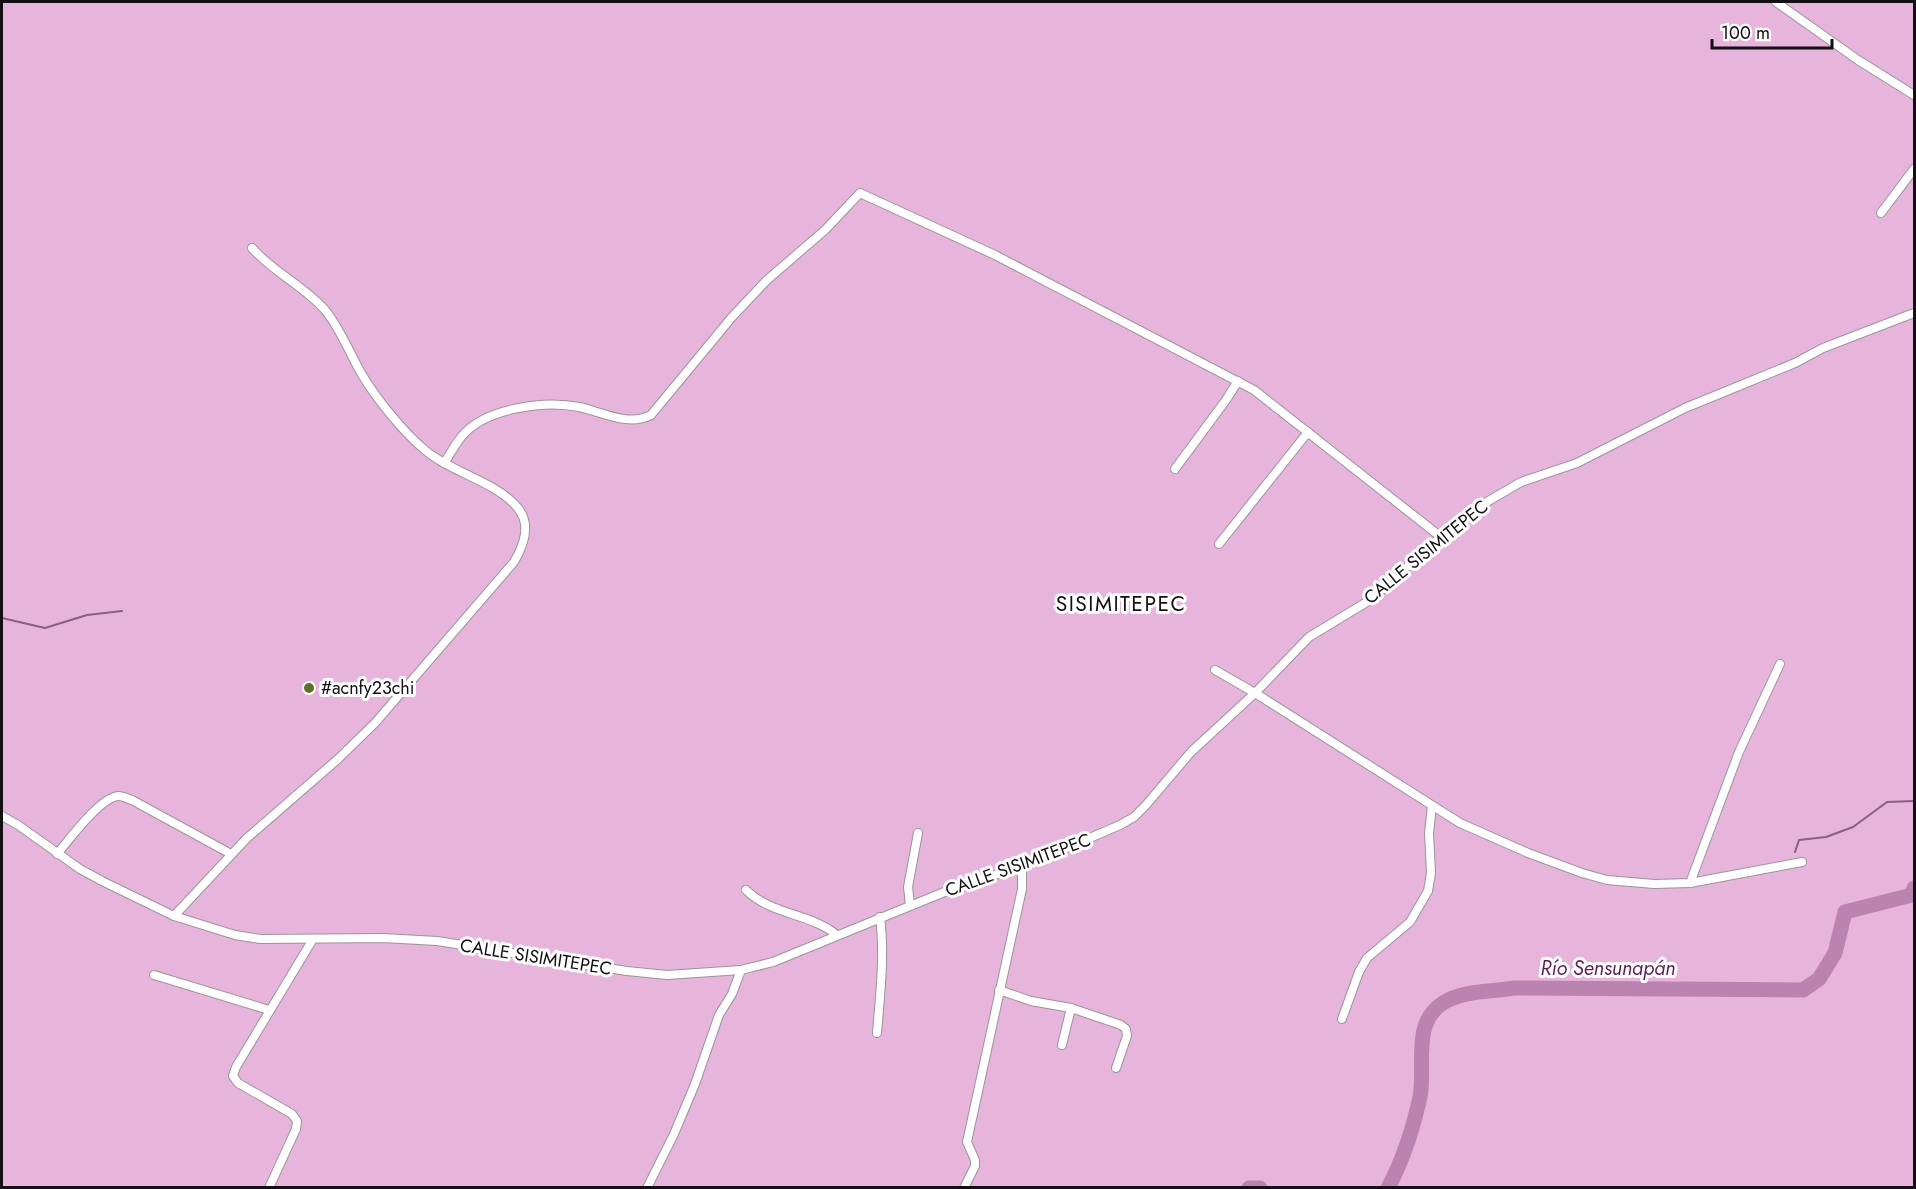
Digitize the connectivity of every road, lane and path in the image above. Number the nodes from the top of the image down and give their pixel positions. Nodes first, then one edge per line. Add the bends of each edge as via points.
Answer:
1 (1776, 2) edge
2 (1914, 95) edge
3 (1914, 169) edge
4 (1881, 213) dead end
5 (252, 248) dead end
6 (1914, 313) edge
7 (1238, 381) junction
8 (1308, 432) junction
9 (444, 464) junction
10 (1174, 470) dead end
11 (1441, 537) junction
12 (1219, 544) dead end
13 (1780, 664) dead end
14 (1215, 670) dead end
15 (1255, 693) junction
16 (1432, 806) junction
17 (2, 816) edge
18 (918, 833) dead end
19 (57, 854) junction
20 (231, 854) junction
21 (1802, 862) dead end
22 (1022, 867) junction
23 (1690, 883) junction
24 (746, 890) dead end
25 (910, 905) junction
26 (174, 916) junction
27 (880, 917) junction
28 (837, 935) junction
29 (313, 939) junction
30 (741, 970) junction
31 (154, 975) dead end
32 (999, 990) junction
33 (1071, 1008) junction
34 (269, 1010) junction
35 (1342, 1019) dead end
36 (877, 1032) dead end
37 (1062, 1045) dead end
38 (1116, 1068) dead end
39 (269, 1188) edge
40 (647, 1188) edge
41 (964, 1188) edge

1 - 2 street
3 - 4 street
5 - 9 street via 323,308 363,376 400,425
6 - 11 street, CALLE SISIMITEPEC via 1685,408 1568,467 1521,482 1485,503
7 - 8 street
7 - 9 street via 986,250 860,193 732,317 651,415 640,421 551,404 516,408 483,419 463,435
7 - 10 street
8 - 11 street
8 - 12 street
9 - 20 street via 502,494 519,508 526,526 524,544 514,562 375,723
11 - 15 street, CALLE SISIMITEPEC via 1371,600 1309,637
13 - 23 street via 1739,752
14 - 15 street
15 - 16 street
15 - 22 street, CALLE SISIMITEPEC via 1191,752 1134,817
16 - 23 street via 1482,833 1582,873 1619,881
16 - 35 street via 1428,891 1410,922 1367,958
17 - 19 street, CALLE SISIMITEPEC
18 - 25 street via 908,887
19 - 20 street via 99,807 119,796
19 - 26 street, CALLE SISIMITEPEC
20 - 26 street
21 - 23 street
22 - 25 street, CALLE SISIMITEPEC
22 - 32 street via 1022,889
24 - 28 street via 756,900
25 - 27 street, CALLE SISIMITEPEC
26 - 29 street, CALLE SISIMITEPEC via 235,935
27 - 28 street, CALLE SISIMITEPEC
27 - 36 street via 883,967
28 - 30 street, CALLE SISIMITEPEC via 772,962
29 - 30 street, CALLE SISIMITEPEC via 437,941 667,975
29 - 34 street
30 - 40 street via 719,1015 674,1134
31 - 34 street
32 - 33 street
32 - 41 street via 967,1142 975,1166
33 - 37 street
33 - 38 street via 1126,1029
34 - 39 street via 233,1076 297,1121

